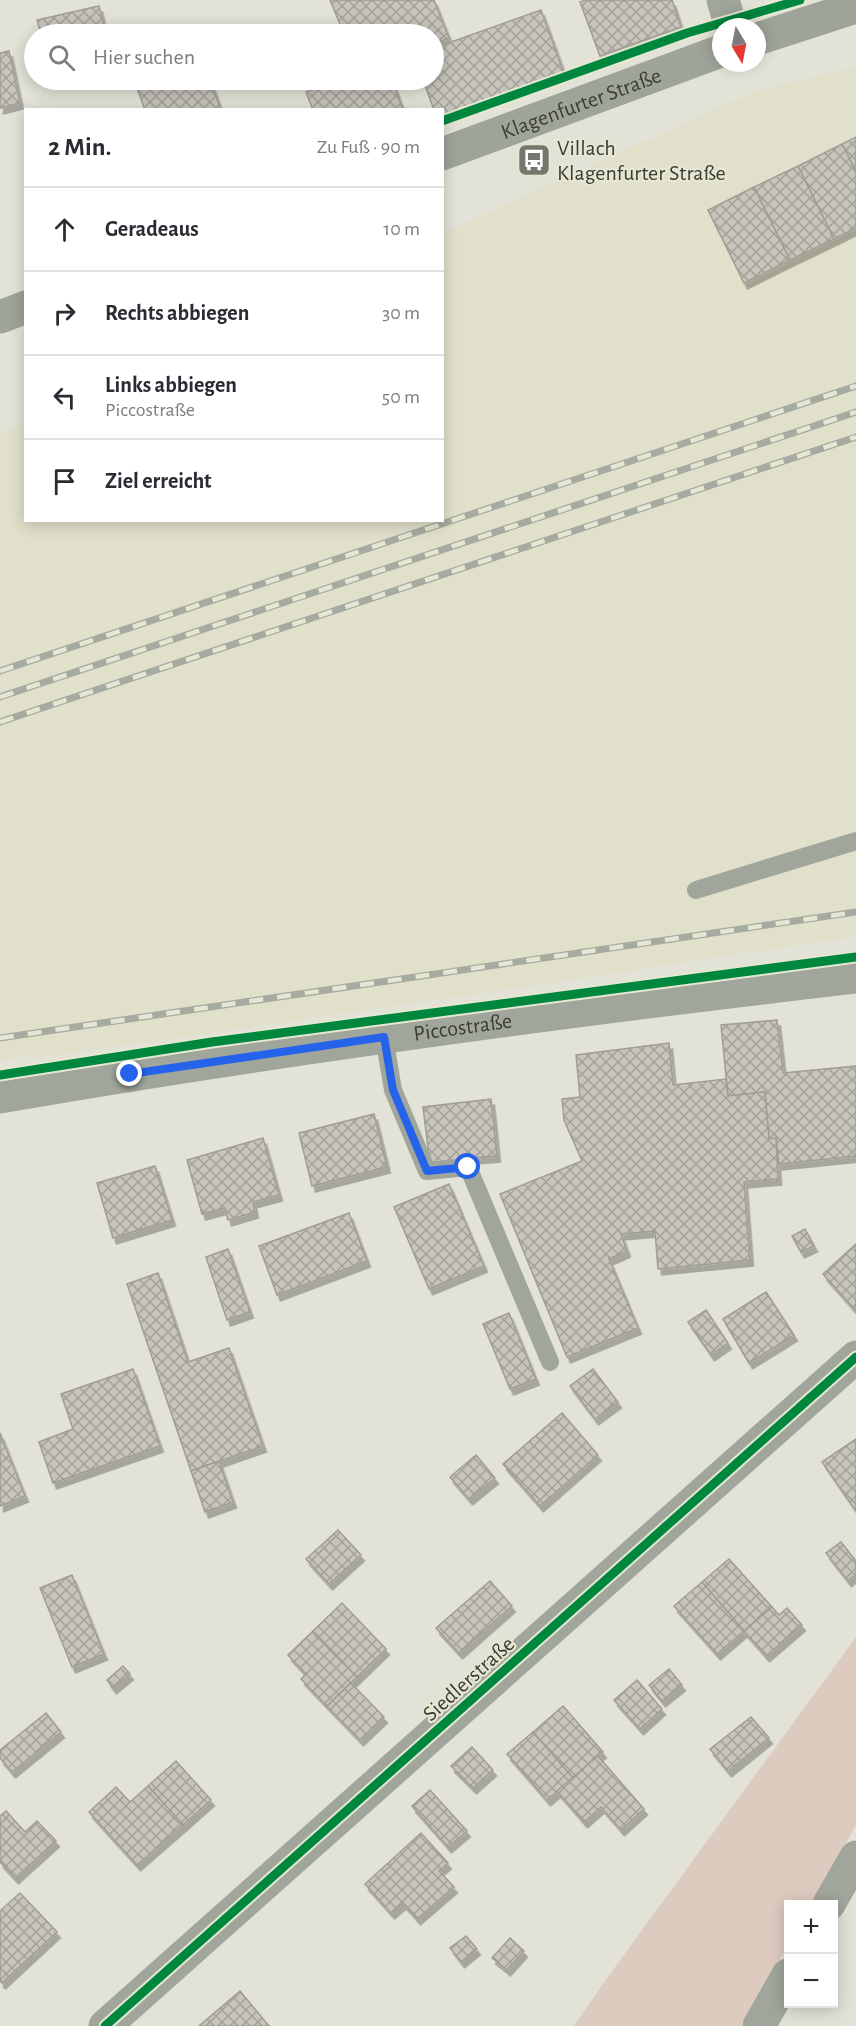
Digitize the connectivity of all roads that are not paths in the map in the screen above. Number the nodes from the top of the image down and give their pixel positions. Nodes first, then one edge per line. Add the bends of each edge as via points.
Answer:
1 (723, 0) edge
2 (856, 7) edge
3 (728, 18) edge
4 (766, 36) edge
5 (712, 54) edge
6 (444, 153) edge
7 (24, 308) edge
8 (0, 316) edge
9 (856, 841) edge
10 (696, 890) dead end
11 (856, 977) edge
12 (384, 1037) junction
13 (0, 1097) edge
14 (856, 1358) edge
15 (550, 1362) dead end
16 (856, 1857) edge
17 (832, 1900) edge
18 (784, 1984) edge
19 (105, 2026) edge
20 (759, 2026) edge

1 - 3 street
2 - 4 street
5 - 6 street, Klagenfurter Straße
7 - 8 street
9 - 10 lane
11 - 12 street, Piccostraße
12 - 13 street, Piccostraße
12 - 15 lane via 393,1090 427,1171 468,1167
14 - 19 street, Siedlerstraße
16 - 17 street
18 - 20 street

